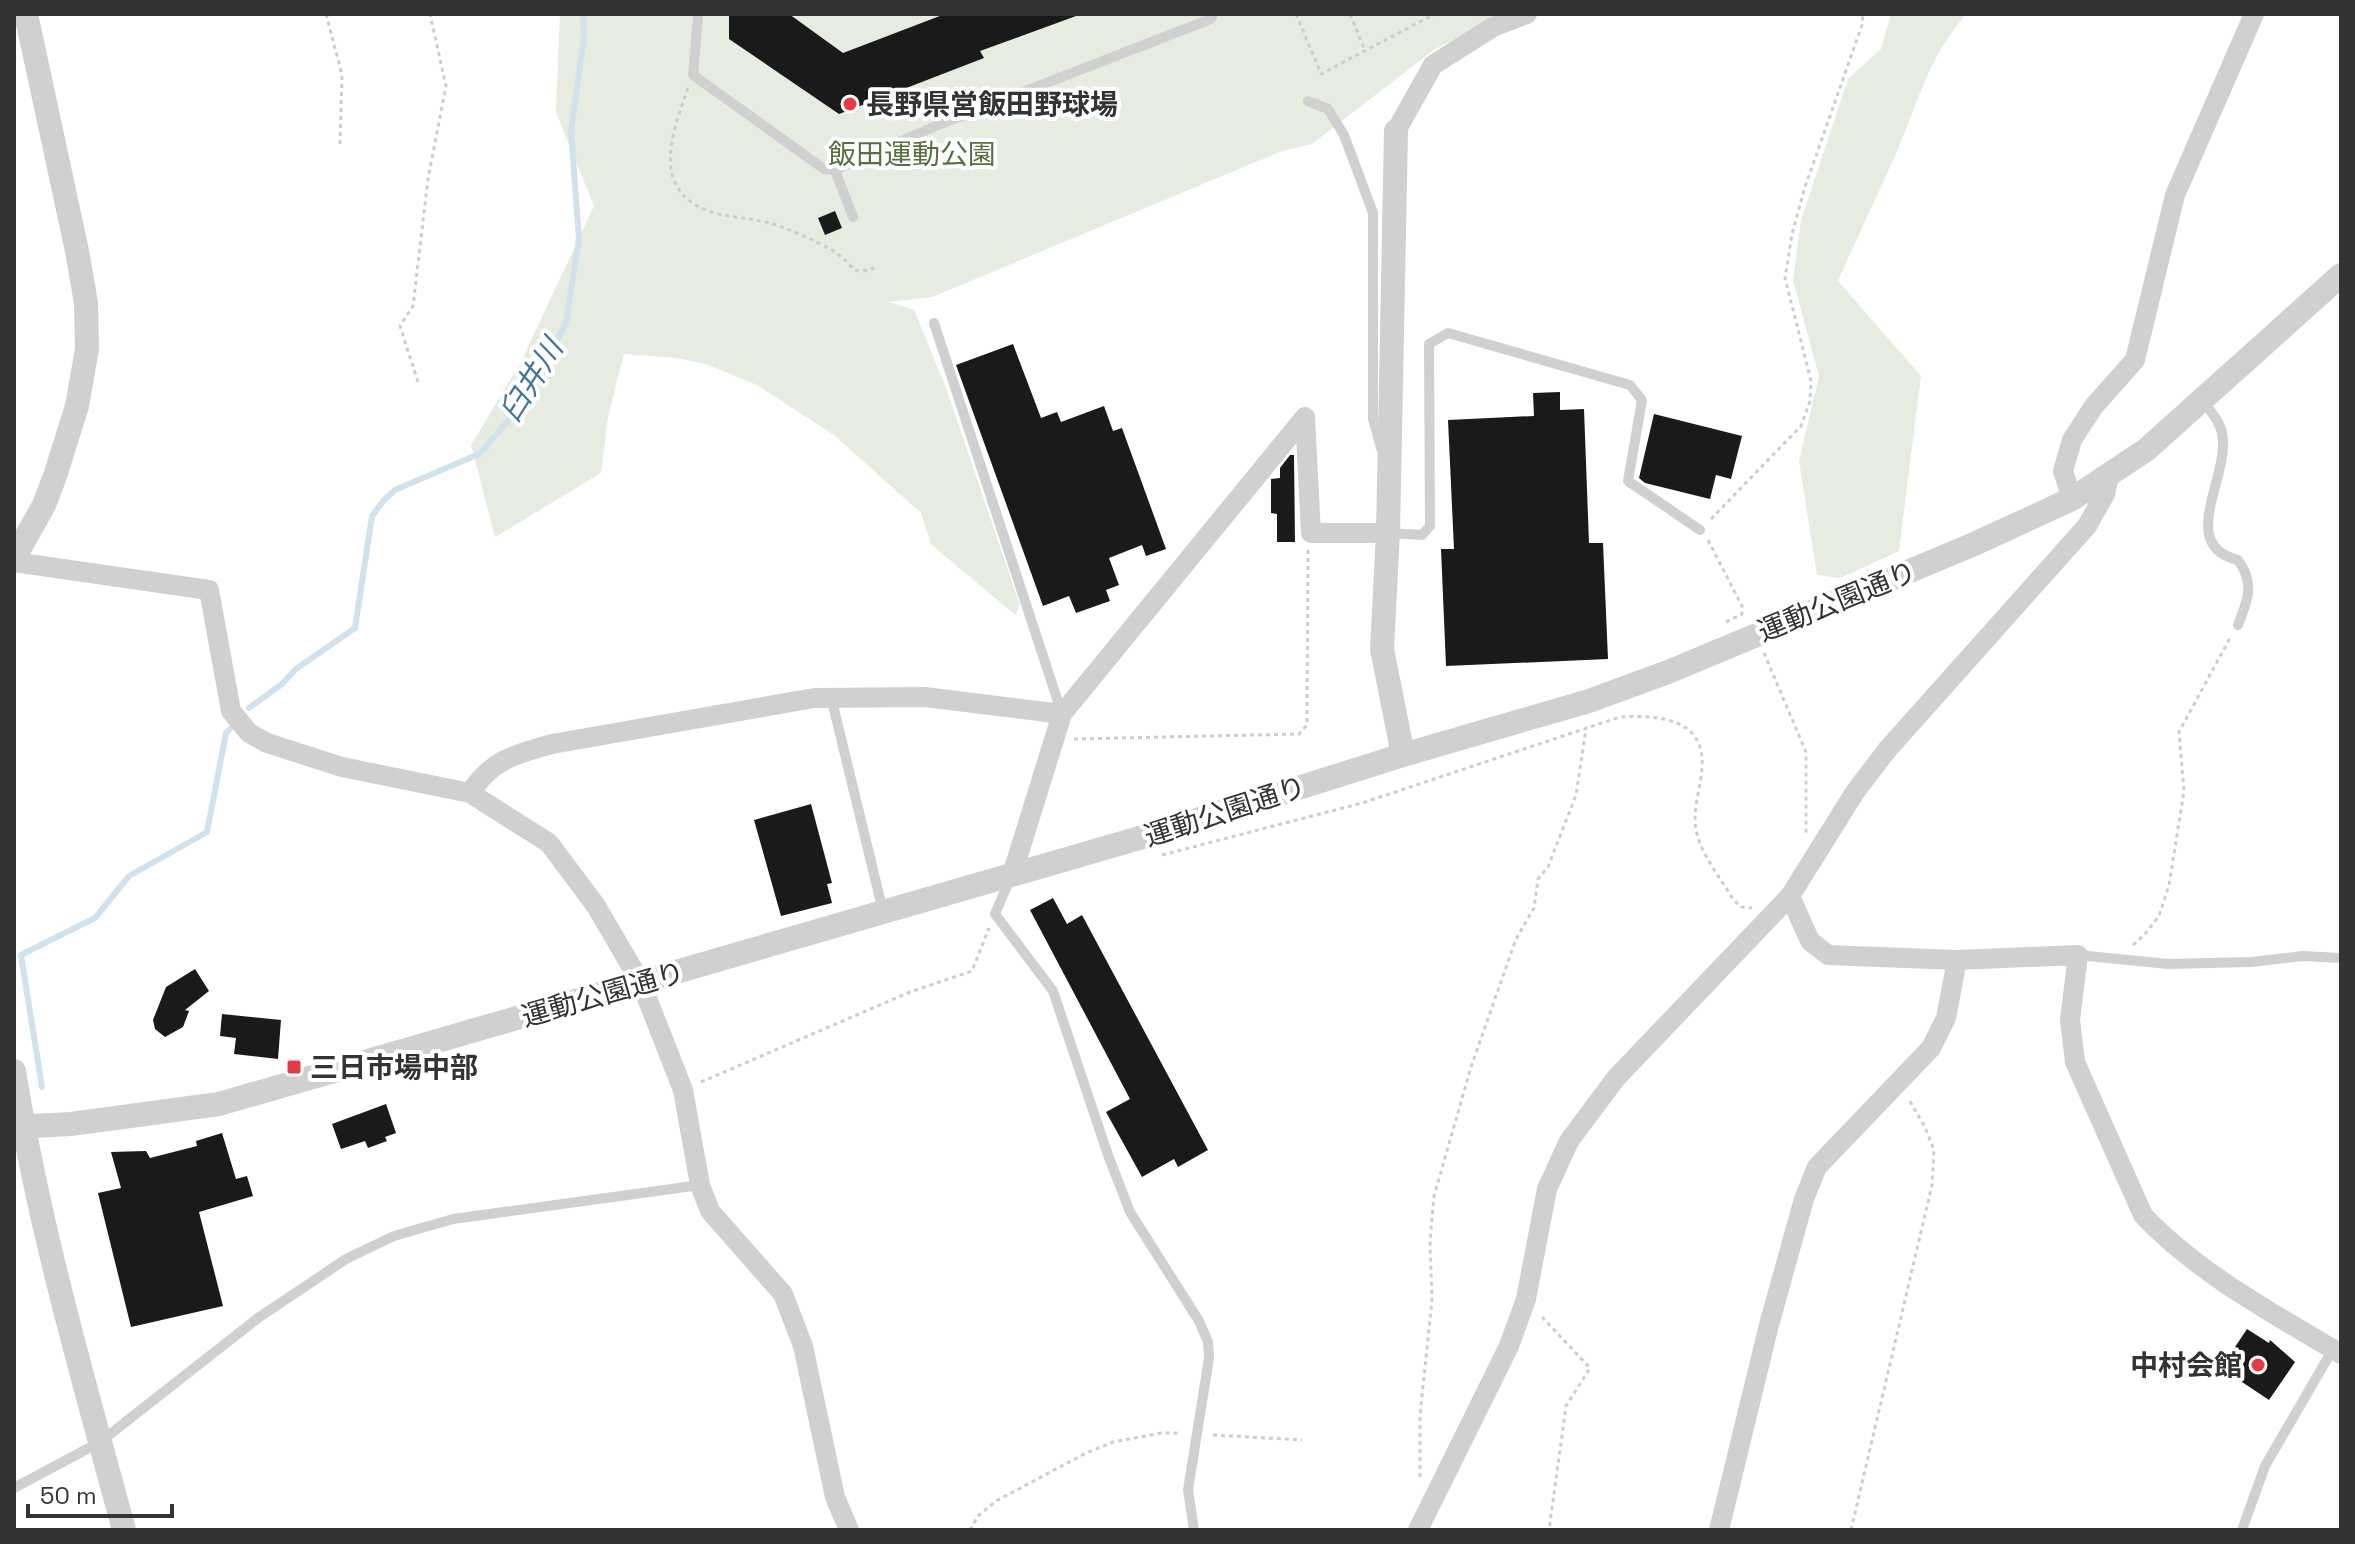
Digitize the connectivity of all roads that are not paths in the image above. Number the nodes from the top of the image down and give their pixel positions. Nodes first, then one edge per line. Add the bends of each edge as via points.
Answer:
1 (26, 14) edge
2 (698, 14) edge
3 (1527, 14) edge
4 (2254, 14) edge
5 (1212, 16) edge
6 (1308, 101) dead end
7 (1396, 131) joint
8 (835, 170) junction
9 (853, 217) dead end
10 (2341, 275) edge
11 (934, 323) dead end
12 (2202, 399) junction
13 (1389, 477) junction
14 (2109, 477) junction
15 (2072, 499) junction
16 (1700, 530) road end
17 (1388, 533) junction
18 (14, 560) edge
19 (2238, 625) road end
20 (831, 697) junction
21 (1062, 714) junction
22 (1403, 755) junction
23 (470, 793) junction
24 (1012, 875) junction
25 (1790, 896) junction
26 (883, 913) junction
27 (2078, 955) junction
28 (2341, 958) edge
29 (1957, 960) junction
30 (641, 983) junction
31 (14, 1071) edge
32 (19, 1127) edge
33 (700, 1185) junction
34 (2337, 1351) edge
35 (100, 1442) junction
36 (14, 1488) edge
37 (124, 1530) edge
38 (849, 1530) edge
39 (1194, 1530) edge
40 (1418, 1530) edge
41 (1719, 1530) edge
42 (2242, 1530) edge

1 - 18 street via 77,251 87,349 77,406 55,476
2 - 8 lane via 693,75 824,169
3 - 7 street via 1493,27 1433,65
4 - 15 street via 2175,195 2135,360 2072,440 2063,471
5 - 8 lane
6 - 13 lane via 1328,109 1344,135 1373,213 1373,419
7 - 13 street
8 - 9 lane
10 - 12 street, 運動公園通り
11 - 21 lane
12 - 14 street, 運動公園通り
12 - 19 lane via 2222,434 2207,538 2217,553 2238,560 2250,582
13 - 17 street
14 - 15 street, 運動公園通り
14 - 25 street via 2087,526 1887,750
15 - 22 street, 運動公園通り via 1668,672 1589,701
16 - 17 lane via 1628,481 1642,400 1630,385 1448,333 1429,344 1430,526 1422,535
17 - 21 street via 1311,533 1305,417
17 - 22 street via 1382,649
18 - 23 street via 209,590 231,711 249,733 342,767
20 - 21 street via 925,697
20 - 23 street via 552,744 512,755 483,774
20 - 26 lane
21 - 24 street
22 - 24 street, 運動公園通り
23 - 30 street via 549,843 596,906
24 - 26 street, 運動公園通り
24 - 39 lane via 995,914 1053,991 1130,1212 1208,1342 1188,1490
25 - 29 street via 1810,941 1828,955
25 - 40 street via 1616,1078 1569,1141 1547,1189 1526,1299 1509,1346
26 - 30 street, 運動公園通り
27 - 28 lane via 2168,964
27 - 29 street
27 - 34 street via 2070,1020 2075,1062 2143,1215 2202,1267
29 - 41 street via 1946,1018 1931,1048 1817,1167 1769,1325
30 - 32 street, 運動公園通り via 219,1104
30 - 33 street via 683,1090
31 - 32 street
32 - 35 street
33 - 35 lane via 453,1219 394,1236 346,1259 258,1318
33 - 38 street via 710,1211 783,1294 803,1346 835,1497
34 - 42 lane via 2265,1466
35 - 36 lane
35 - 37 street

